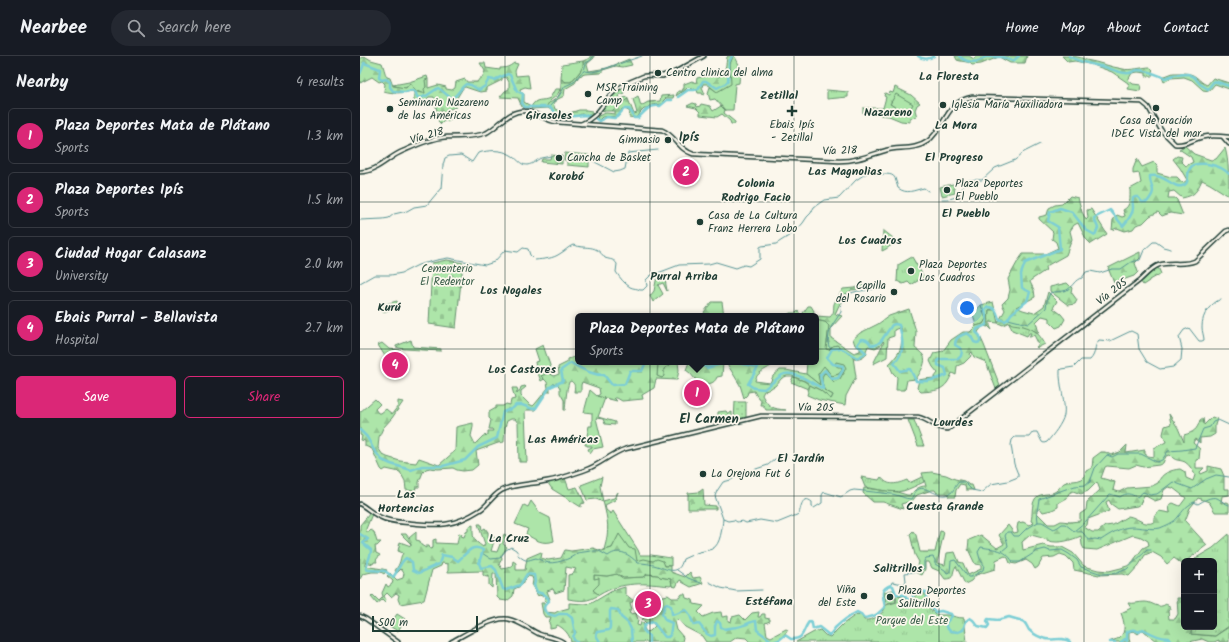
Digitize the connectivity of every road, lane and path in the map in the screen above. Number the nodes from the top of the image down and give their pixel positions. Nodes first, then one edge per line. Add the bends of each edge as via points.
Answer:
1 (704, 56) edge
2 (644, 75) dead end
3 (649, 76) junction
4 (663, 76) junction
5 (642, 78) junction
6 (960, 96) dead end
7 (961, 100) junction
8 (592, 117) junction
9 (580, 124) junction
10 (595, 125) junction
11 (1223, 136) junction
12 (1229, 137) edge
13 (1229, 144) edge
14 (360, 172) edge
15 (1229, 230) edge
16 (360, 504) edge
17 (360, 616) edge
18 (398, 642) edge
19 (451, 642) edge
20 (563, 642) edge

1 - 4 main road
2 - 3 main road
3 - 4 main road
3 - 5 main road
4 - 5 main road
5 - 8 main road via 614,91
6 - 7 main road
7 - 10 main road, Vía 218 via 950,110 935,134 923,144 917,147 886,150 853,160 693,154 662,130
7 - 11 main road via 976,97 1139,102 1148,106 1159,128 1175,144 1204,137
8 - 9 main road
8 - 10 main road via 591,122
9 - 10 main road, Vía 218
9 - 14 main road, Vía 218 via 556,122 529,112 516,112 481,135 437,138 395,155 371,170
11 - 12 main road
11 - 13 main road
15 - 16 main road, Vía 205 via 1193,262 1156,266 948,429 920,417 761,416 625,449 588,469 549,481 504,489 481,510 451,524 431,526 387,520
17 - 18 main road
19 - 20 main road via 504,618

